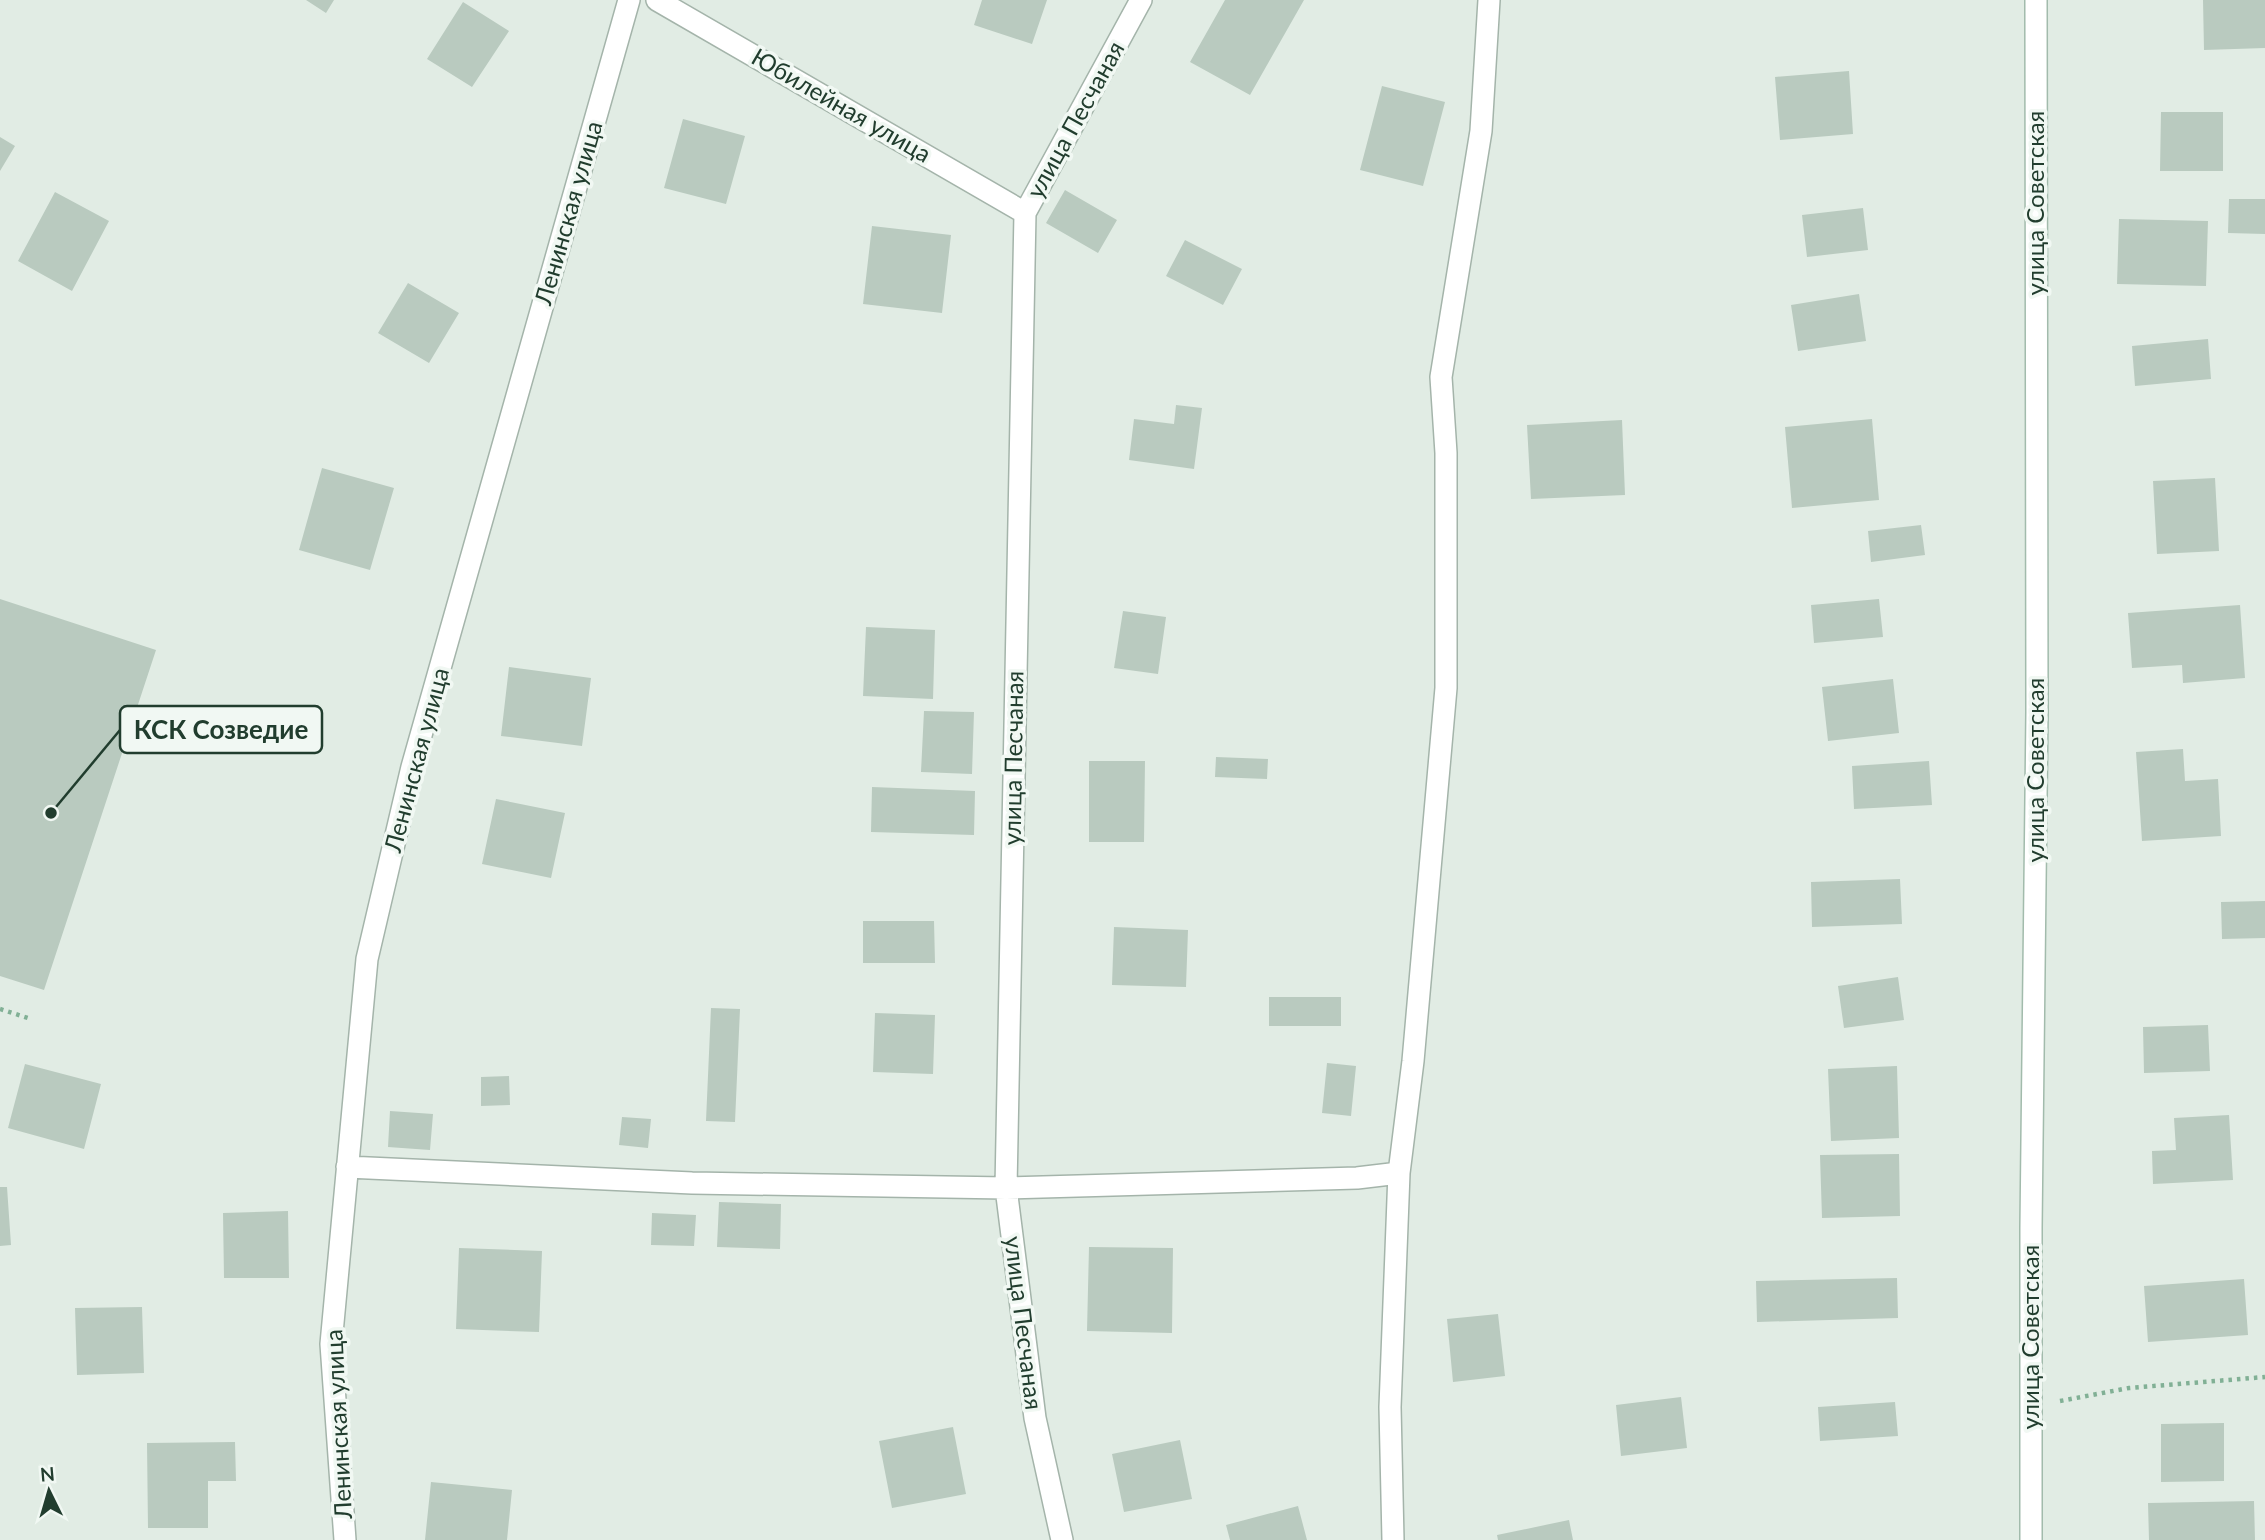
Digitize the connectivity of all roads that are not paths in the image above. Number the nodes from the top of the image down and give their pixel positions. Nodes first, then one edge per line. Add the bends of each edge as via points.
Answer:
1 (629, 0) edge
2 (657, 0) edge
3 (1141, 0) edge
4 (1489, 0) edge
5 (2036, 0) edge
6 (1025, 213) junction
7 (346, 1167) junction
8 (1399, 1173) junction
9 (1006, 1188) junction
10 (345, 1540) edge
11 (1062, 1540) edge
12 (1393, 1540) edge
13 (2031, 1540) edge

1 - 7 street, Ленинская улица via 409,780 367,959
2 - 6 street, Юбилейная улица
3 - 6 street, улица Песчаная
4 - 8 street via 1481,131 1441,377 1446,453 1446,688
5 - 13 street, улица Советская
6 - 9 street, улица Песчаная
7 - 9 street via 692,1183
7 - 10 street, Ленинская улица via 331,1344
8 - 9 street
8 - 12 street via 1390,1407
9 - 11 street, улица Песчаная via 1035,1418

